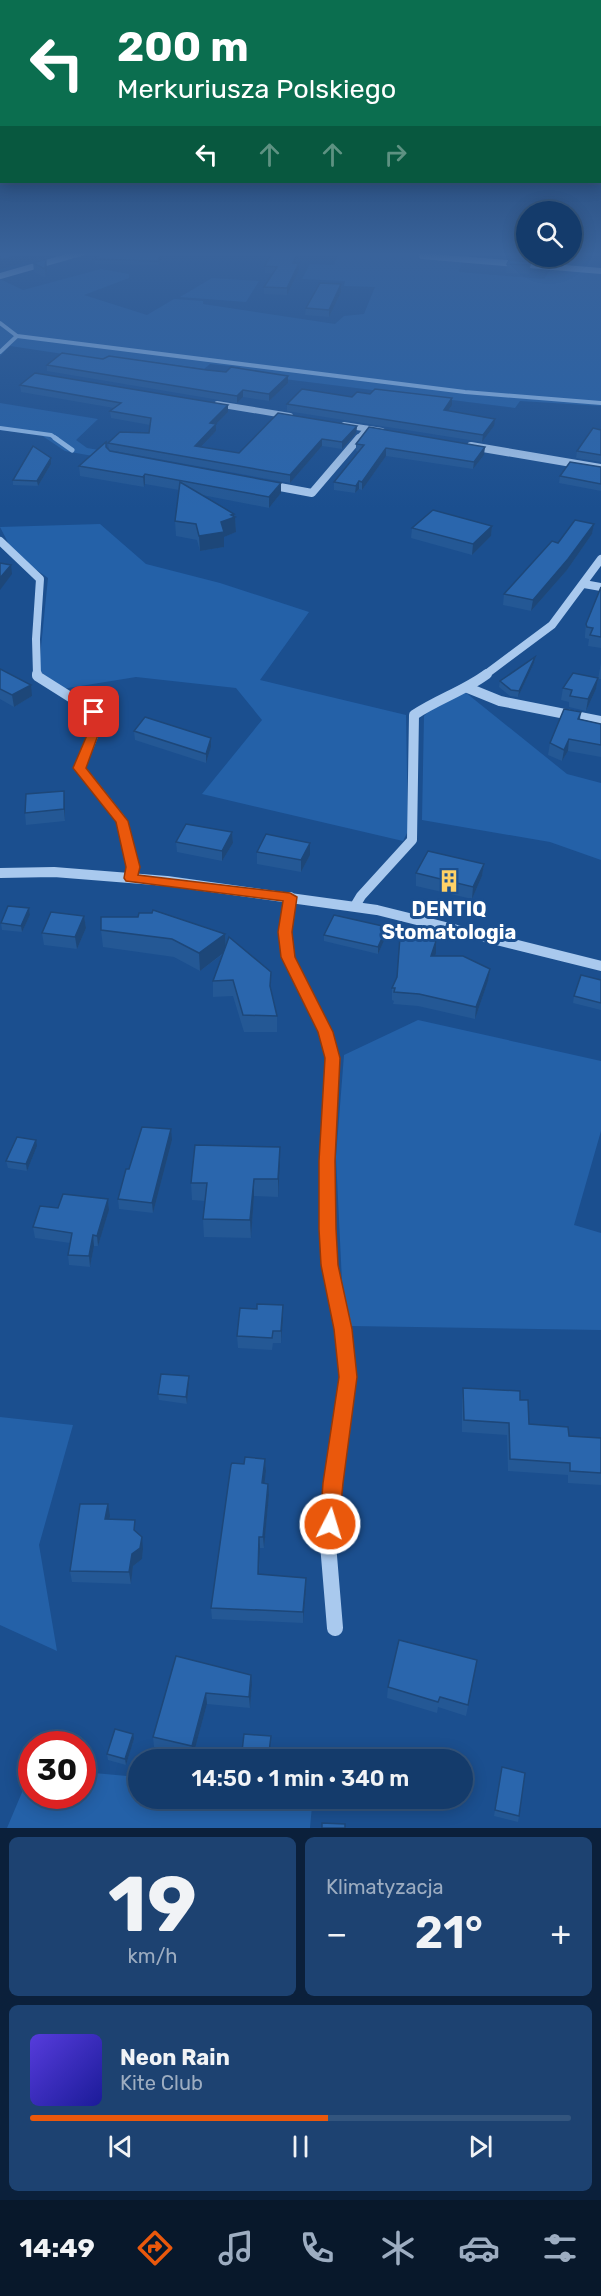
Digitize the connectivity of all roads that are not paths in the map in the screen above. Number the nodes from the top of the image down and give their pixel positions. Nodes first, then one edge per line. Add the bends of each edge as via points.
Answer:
1 (205, 402) edge
2 (296, 417) edge
3 (332, 423) edge
4 (367, 429) junction
5 (385, 432) edge
6 (467, 445) edge
7 (601, 468) edge
8 (264, 484) edge
9 (0, 541) edge
10 (601, 559) edge
11 (584, 584) junction
12 (601, 587) edge
13 (468, 688) junction
14 (601, 721) edge
15 (0, 873) edge
16 (131, 878) junction
17 (290, 897) junction
18 (355, 906) junction
19 (601, 966) edge
20 (335, 1628) dead end

1 - 2 street
3 - 4 street
4 - 5 street
4 - 8 street via 312,493
6 - 7 street
9 - 16 street via 40,579 34,651 37,676 94,712 93,735 80,768 122,821 133,867
10 - 11 street
11 - 12 street
11 - 13 street via 552,625
13 - 14 street via 500,701
13 - 18 street via 430,704 414,716 412,840
15 - 16 street via 54,872
16 - 17 street
17 - 18 street
17 - 20 street via 285,932 288,957 326,1032 333,1058 328,1229 348,1377 328,1544
18 - 19 street

